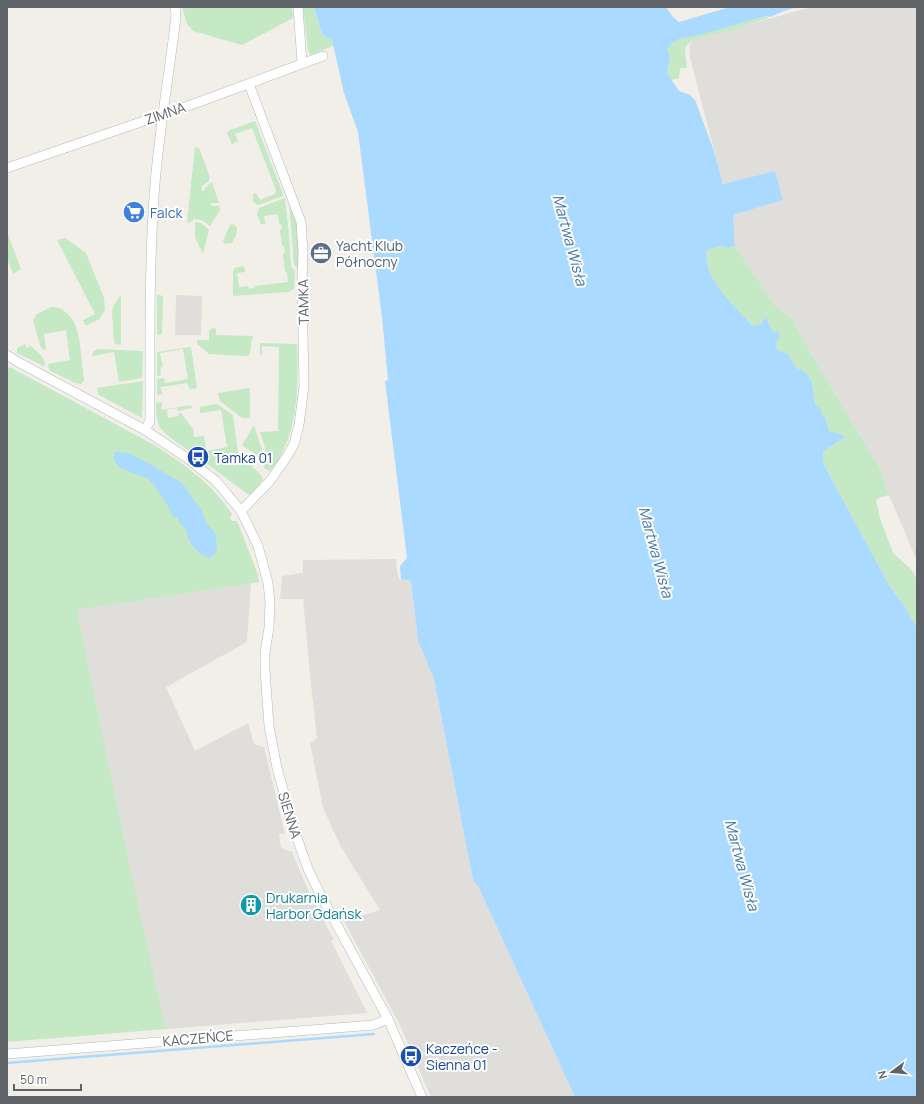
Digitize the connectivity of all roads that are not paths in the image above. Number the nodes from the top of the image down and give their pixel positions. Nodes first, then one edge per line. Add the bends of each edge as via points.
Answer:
1 (175, 7) edge
2 (298, 7) edge
3 (323, 56) dead end
4 (302, 63) junction
5 (249, 84) junction
6 (163, 114) junction
7 (7, 168) edge
8 (7, 354) edge
9 (145, 430) junction
10 (241, 511) junction
11 (388, 1019) junction
12 (7, 1054) edge
13 (422, 1097) edge

1 - 6 street
2 - 4 street
3 - 4 street, ZIMNA
4 - 5 street, ZIMNA
5 - 6 street, ZIMNA
5 - 10 street, TAMKA via 301,222 304,386 294,444 270,481
6 - 7 street, ZIMNA
6 - 9 street via 153,214 150,421
8 - 9 street, SIENNA
9 - 10 street, SIENNA via 216,481
10 - 11 street, SIENNA via 258,546 268,582 270,628 265,652 267,705 274,754 284,797 308,869
11 - 12 street, KACZEŃCE via 373,1025
11 - 13 street, SIENNA

